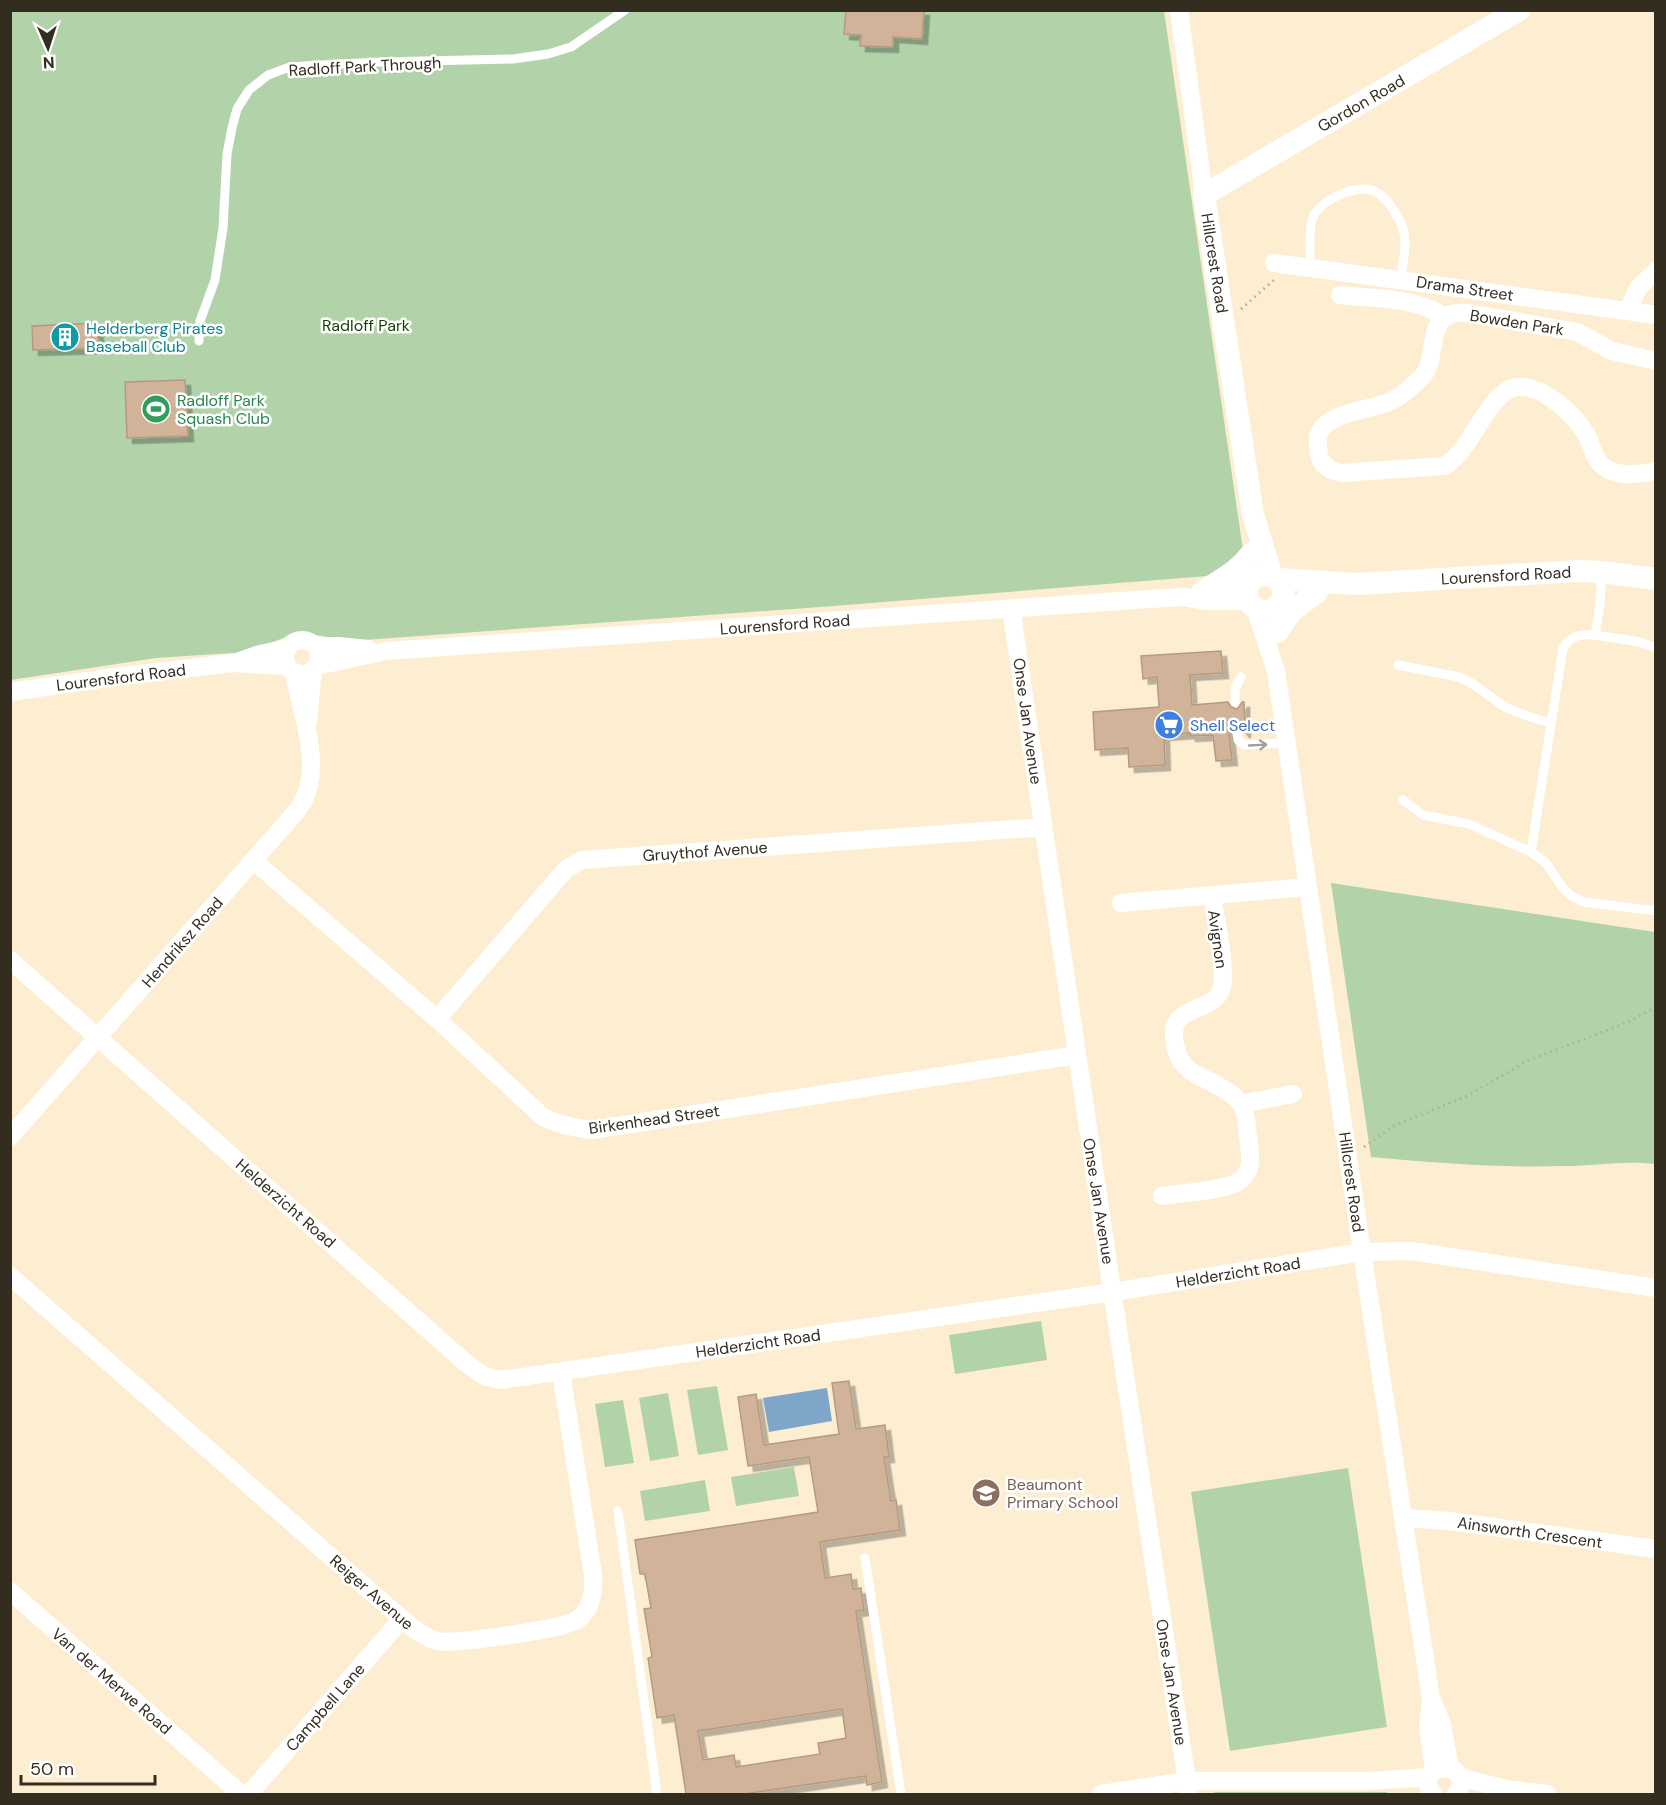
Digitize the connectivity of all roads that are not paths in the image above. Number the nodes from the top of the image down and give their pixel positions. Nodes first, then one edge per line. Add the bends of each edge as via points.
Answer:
1 (625, 10) edge
2 (1179, 10) edge
3 (1519, 10) edge
4 (1204, 195) junction
5 (1283, 264) road end
6 (1310, 268) junction
7 (1656, 271) edge
8 (1401, 280) junction
9 (1340, 295) dead end
10 (1628, 310) junction
11 (1656, 315) edge
12 (1445, 318) junction
13 (198, 341) dead end
14 (1656, 362) edge
15 (1656, 471) edge
16 (1253, 515) junction
17 (1252, 553) junction
18 (1602, 572) junction
19 (1656, 579) edge
20 (1356, 584) junction
21 (1265, 591) junction
22 (1317, 592) junction
23 (1193, 594) junction
24 (1011, 608) junction
25 (1278, 631) junction
26 (1595, 635) junction
27 (315, 646) junction
28 (1656, 648) edge
29 (386, 651) junction
30 (290, 662) junction
31 (1275, 665) junction
32 (1398, 665) dead end
33 (315, 668) junction
34 (1241, 677) dead end
35 (10, 692) edge
36 (1235, 702) dead end
37 (1551, 723) junction
38 (307, 729) junction
39 (1237, 733) dead end
40 (1287, 743) junction
41 (1403, 800) dead end
42 (1043, 826) junction
43 (1531, 852) junction
44 (254, 861) junction
45 (1308, 887) junction
46 (1212, 896) junction
47 (1121, 903) dead end
48 (1656, 911) edge
49 (10, 960) edge
50 (437, 1019) junction
51 (98, 1037) junction
52 (1077, 1055) junction
53 (1293, 1094) dead end
54 (1241, 1104) junction
55 (10, 1137) edge
56 (1162, 1197) dead end
57 (1362, 1252) junction
58 (10, 1276) edge
59 (1656, 1288) edge
60 (1113, 1292) junction
61 (561, 1372) junction
62 (618, 1511) dead end
63 (1404, 1518) junction
64 (1656, 1549) edge
65 (865, 1558) dead end
66 (10, 1591) edge
67 (402, 1619) junction
68 (1444, 1783) edge
69 (1188, 1788) edge
70 (241, 1794) edge
71 (249, 1794) edge
72 (657, 1794) edge
73 (901, 1794) edge
74 (1101, 1794) edge
75 (1547, 1794) edge

1 - 13 lane, Radloff Park Through via 571,47 548,54 502,60 303,66 268,75 249,90 237,109 232,128 220,249
2 - 4 street, Hillcrest Road
3 - 4 street, Gordon Road
4 - 16 street, Hillcrest Road
5 - 6 street, Drama Street
6 - 8 street, Drama Street
6 - 8 lane via 1315,213 1332,198 1366,188 1380,193 1404,229
7 - 10 street via 1638,288
8 - 10 street, Drama Street
9 - 12 street, Bowden Park via 1415,304
10 - 11 street, Drama Street
12 - 14 street, Bowden Park via 1460,313 1561,328 1612,351
12 - 15 street, Bowden Park via 1435,330 1428,370 1400,396 1331,419 1322,428 1318,439 1320,459 1329,469 1342,473 1444,466 1457,456 1498,397 1510,389 1526,387 1557,401 1586,434 1596,459 1605,469 1634,474
16 - 17 street, Hillcrest Road
16 - 21 street, Hillcrest Road
17 - 21 street, Hillcrest Road
17 - 23 street via 1234,573
18 - 19 street, Lourensford Road
18 - 20 street, Lourensford Road
18 - 26 lane
20 - 21 street, Lourensford Road
20 - 22 street, Lourensford Road
21 - 22 street, Lourensford Road
21 - 23 street, Lourensford Road via 1203,602
21 - 25 street, Hillcrest Road
21 - 31 street, Hillcrest Road
22 - 25 street via 1292,611
23 - 24 street, Lourensford Road
24 - 29 street, Lourensford Road
24 - 42 street, Onse Jan Avenue
25 - 31 street, Hillcrest Road
26 - 28 lane
26 - 37 lane via 1577,635 1566,642
27 - 29 street, Lourensford Road
27 - 30 street via 309,641 293,643
27 - 33 street via 319,656
29 - 33 street, Lourensford Road
30 - 33 street via 303,674
30 - 35 street, Lourensford Road via 233,663
30 - 38 street, Hendriksz Road
31 - 40 street, Hillcrest Road
32 - 37 lane via 1459,676 1505,707
33 - 38 street, Hendriksz Road
34 - 36 lane
37 - 43 lane
38 - 44 street, Hendriksz Road via 310,778 303,803
39 -> 40 lane via 1244,745
40 - 45 street, Hillcrest Road
41 - 43 lane via 1423,815 1469,824
42 - 50 street, Gruythof Avenue via 582,860 566,869
42 - 52 street, Onse Jan Avenue
43 - 48 lane via 1546,863 1563,888 1577,899
44 - 50 street, Birkenhead Street
44 - 51 street, Hendriksz Road
45 - 46 street, Avignon
45 - 57 street, Hillcrest Road
46 - 47 street, Avignon
46 - 54 street, Avignon via 1223,970 1221,990 1216,998 1182,1015 1174,1030 1175,1047 1184,1065
49 - 51 street, Helderzicht Road
50 - 52 street, Birkenhead Street via 543,1117 564,1126 592,1130
51 - 55 street, Hendriksz Road
51 - 61 street, Helderzicht Road via 466,1363 484,1376 501,1380
52 - 60 street, Onse Jan Avenue
53 - 54 street
54 - 56 street via 1250,1154 1245,1176 1223,1187
57 - 59 street, Helderzicht Road via 1411,1251
57 - 60 street, Helderzicht Road
57 - 63 street, Hillcrest Road
58 - 67 street, Reiger Avenue
60 - 61 street, Helderzicht Road
60 - 69 street, Onse Jan Avenue
61 - 67 street, Reiger Avenue via 593,1575 592,1600 587,1610 568,1625 458,1642 439,1642 424,1636
62 - 72 lane
63 - 64 street, Ainsworth Crescent
63 - 68 street, Hillcrest Road via 1431,1698 1428,1726
65 - 73 lane
66 - 70 street, Van der Merwe Road
67 - 71 street, Campbell Lane
68 - 69 street via 1369,1781
68 - 75 street
69 - 74 street

